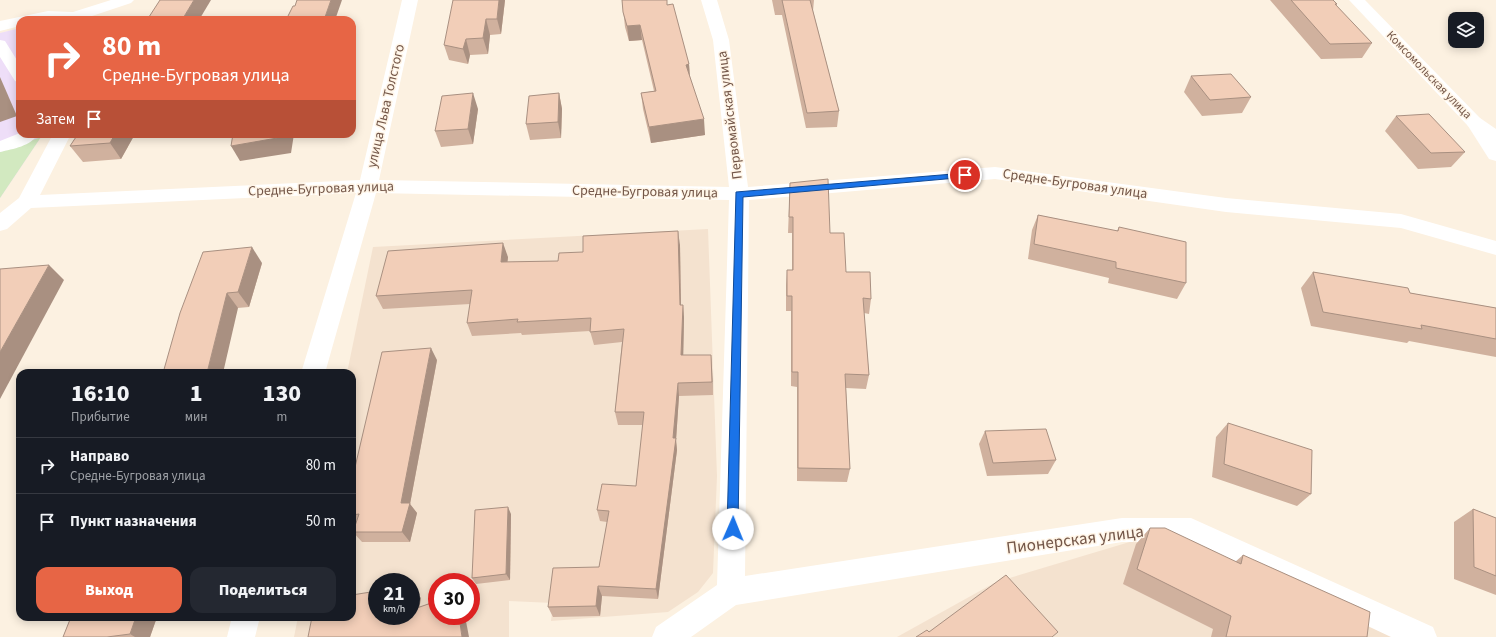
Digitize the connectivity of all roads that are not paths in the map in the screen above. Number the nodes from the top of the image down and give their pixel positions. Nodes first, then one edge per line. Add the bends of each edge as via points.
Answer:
1 (126, 0) edge
2 (410, 0) edge
3 (709, 0) edge
4 (1357, 0) edge
5 (85, 16) edge
6 (16, 23) edge
7 (0, 26) edge
8 (0, 44) edge
9 (16, 71) edge
10 (1474, 122) junction
11 (1496, 136) edge
12 (24, 138) edge
13 (60, 138) edge
14 (0, 147) edge
15 (1496, 156) edge
16 (368, 186) junction
17 (739, 194) junction
18 (26, 202) junction
19 (0, 224) edge
20 (1496, 248) edge
21 (314, 369) edge
22 (731, 592) junction
23 (245, 621) edge
24 (241, 637) edge
25 (666, 637) edge
26 (1423, 637) edge

1 - 5 street
2 - 16 street, улица Льва Толстого
3 - 17 street, Первомайская улица via 721,40
4 - 10 street, Комсомольская улица
6 - 7 street
8 - 9 lane
10 - 11 lane
10 - 15 street, Комсомольская улица
12 - 14 lane
13 - 18 street
16 - 17 street, Средне-Бугровая улица
16 - 18 street, Средне-Бугровая улица
16 - 21 street, улица Льва Толстого
17 - 20 street, Средне-Бугровая улица via 995,173 1226,205 1401,221
17 - 22 street, Первомайская улица
18 - 19 street
22 - 25 street
22 - 26 street, Пионерская улица via 1122,530 1191,530
23 - 24 street

